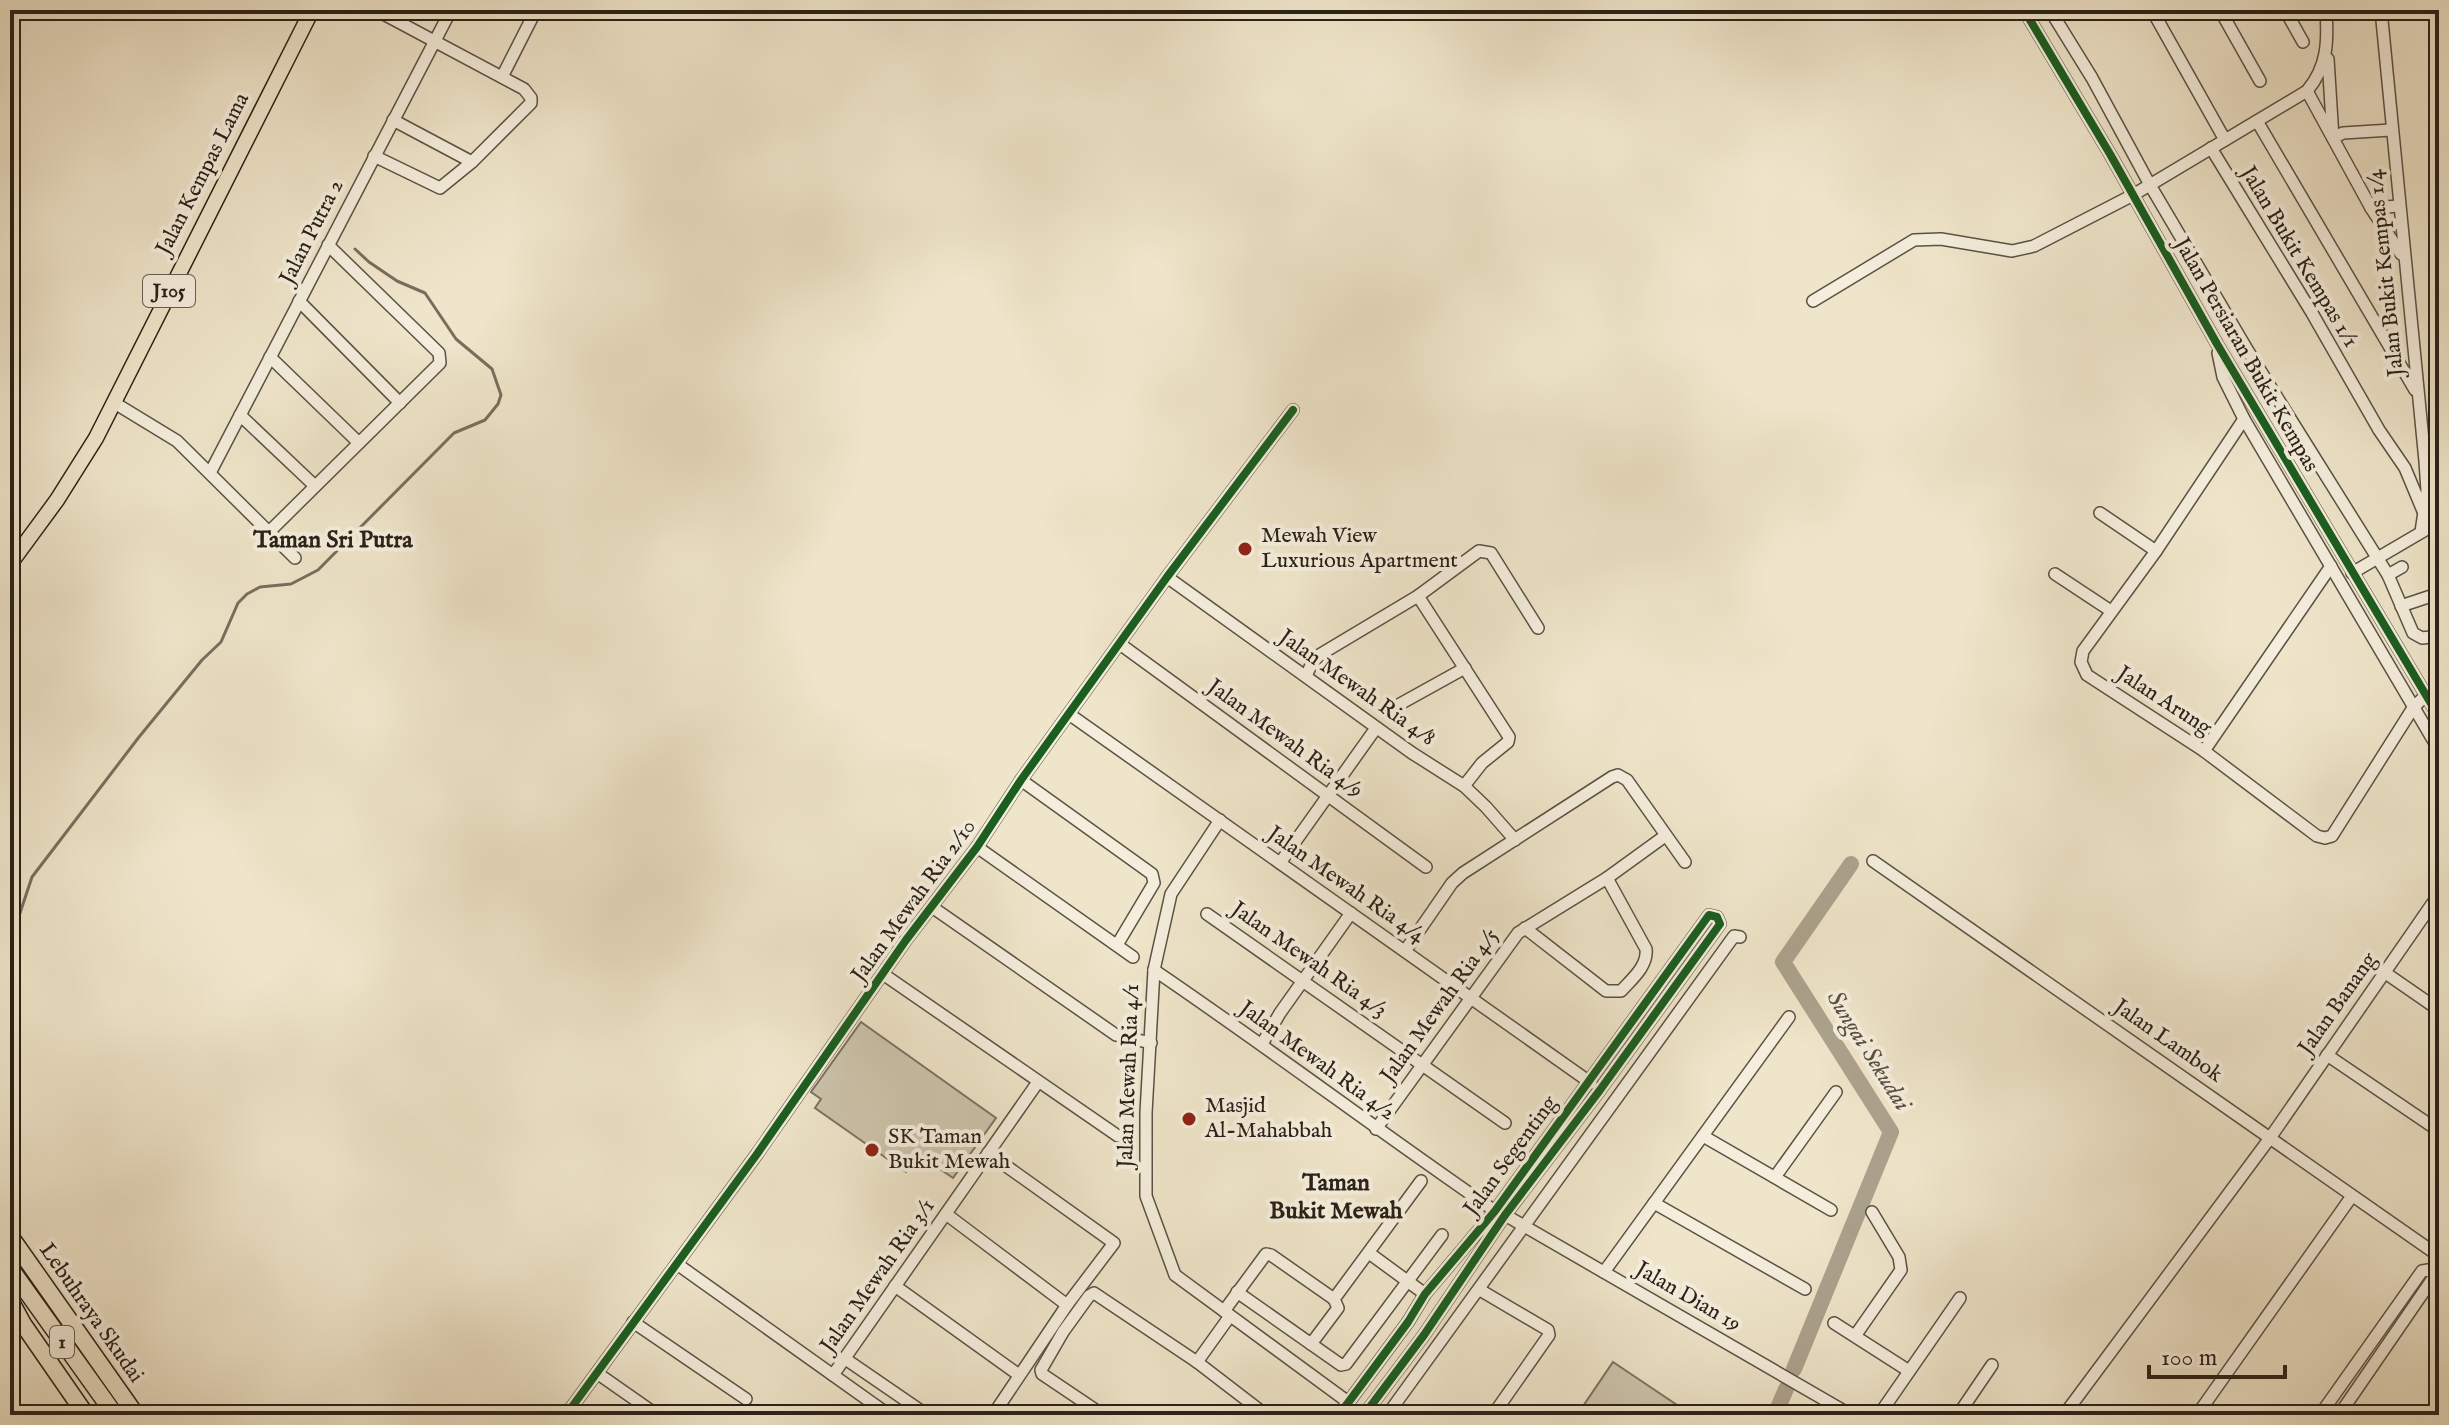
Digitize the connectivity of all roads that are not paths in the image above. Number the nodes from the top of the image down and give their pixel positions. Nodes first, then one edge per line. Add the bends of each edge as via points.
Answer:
1 (312, 10) edge
2 (319, 10) edge
3 (376, 10) edge
4 (451, 10) edge
5 (536, 10) edge
6 (2024, 10) edge
7 (2050, 10) edge
8 (2152, 10) edge
9 (2220, 10) edge
10 (2285, 10) edge
11 (2326, 10) edge
12 (2381, 10) edge
13 (296, 38) junction
14 (434, 41) junction
15 (2303, 42) dead end
16 (2327, 49) junction
17 (502, 77) junction
18 (2260, 81) dead end
19 (2307, 91) junction
20 (393, 120) junction
21 (2257, 121) junction
22 (2391, 130) junction
23 (2333, 138) junction
24 (2225, 140) junction
25 (2211, 148) junction
26 (374, 156) junction
27 (472, 162) junction
28 (2150, 185) junction
29 (2133, 195) junction
30 (2399, 206) junction
31 (2371, 208) junction
32 (328, 245) junction
33 (2403, 258) junction
34 (299, 301) junction
35 (1813, 301) dead end
36 (2413, 342) junction
37 (2217, 344) junction
38 (2390, 345) junction
39 (270, 357) junction
40 (2419, 397) junction
41 (113, 402) junction
42 (400, 403) junction
43 (1293, 410) dead end
44 (240, 415) junction
45 (2244, 419) junction
46 (359, 443) junction
47 (2425, 461) junction
48 (2405, 468) junction
49 (210, 473) junction
50 (315, 486) junction
51 (2423, 511) junction
52 (2100, 513) dead end
53 (2439, 522) edge
54 (270, 531) junction
55 (2421, 532) junction
56 (2156, 551) junction
57 (295, 558) dead end
58 (2378, 558) junction
59 (10, 564) edge
60 (2331, 566) junction
61 (2402, 567) dead end
62 (2352, 573) junction
63 (2055, 574) dead end
64 (2388, 575) junction
65 (1167, 577) junction
66 (2434, 595) dead end
67 (1418, 596) junction
68 (2401, 606) junction
69 (2111, 611) junction
70 (1538, 628) dead end
71 (2439, 636) edge
72 (1120, 644) junction
73 (1465, 668) junction
74 (1306, 676) junction
75 (2426, 695) junction
76 (1400, 704) dead end
77 (2413, 708) junction
78 (1069, 714) junction
79 (2439, 717) edge
80 (1376, 728) junction
81 (2439, 750) edge
82 (2204, 751) junction
83 (1021, 780) junction
84 (1464, 786) junction
85 (1328, 796) junction
86 (1220, 820) junction
87 (1665, 836) junction
88 (1515, 840) junction
89 (977, 847) junction
90 (1873, 861) dead end
91 (1685, 862) dead end
92 (1280, 863) junction
93 (1426, 867) dead end
94 (1607, 878) junction
95 (2439, 894) edge
96 (932, 907) junction
97 (1351, 913) junction
98 (1207, 914) dead end
99 (1525, 928) junction
100 (1740, 937) dead end
101 (1117, 945) junction
102 (1405, 951) junction
103 (1133, 957) dead end
104 (1154, 970) junction
105 (2384, 972) junction
106 (883, 974) junction
107 (1303, 980) junction
108 (1471, 998) junction
109 (2439, 1010) edge
110 (1789, 1017) dead end
111 (1151, 1043) junction
112 (1262, 1044) junction
113 (2327, 1055) junction
114 (1423, 1065) junction
115 (1588, 1081) junction
116 (1038, 1082) junction
117 (1600, 1090) junction
118 (1836, 1092) dead end
119 (1505, 1123) dead end
120 (1376, 1129) junction
121 (2439, 1131) edge
122 (1118, 1136) dead end
123 (1703, 1136) junction
124 (2270, 1138) junction
125 (988, 1153) junction
126 (1775, 1177) junction
127 (1421, 1181) dead end
128 (2352, 1196) junction
129 (1654, 1203) junction
130 (1831, 1210) dead end
131 (1872, 1212) dead end
132 (1500, 1213) junction
133 (946, 1214) junction
134 (1524, 1226) junction
135 (1442, 1235) dead end
136 (10, 1236) edge
137 (1369, 1253) junction
138 (2439, 1256) edge
139 (677, 1264) junction
140 (10, 1268) edge
141 (1604, 1272) junction
142 (2438, 1272) edge
143 (1408, 1282) junction
144 (895, 1286) junction
145 (1805, 1289) dead end
146 (1480, 1290) junction
147 (1237, 1292) junction
148 (1425, 1294) junction
149 (1960, 1298) dead end
150 (1334, 1299) junction
151 (10, 1300) edge
152 (1067, 1305) junction
153 (1227, 1314) junction
154 (633, 1322) junction
155 (1408, 1322) junction
156 (1834, 1323) dead end
157 (1427, 1329) junction
158 (1855, 1336) junction
159 (1311, 1344) junction
160 (844, 1358) junction
161 (1197, 1362) junction
162 (1375, 1365) junction
163 (1992, 1365) dead end
164 (1909, 1371) junction
165 (597, 1373) junction
166 (833, 1375) junction
167 (1019, 1375) junction
168 (1392, 1379) junction
169 (746, 1399) dead end
170 (1348, 1402) junction
171 (1388, 1414) edge
172 (86, 1415) edge
173 (115, 1415) edge
174 (136, 1415) edge
175 (566, 1415) edge
176 (657, 1415) edge
177 (889, 1415) edge
178 (927, 1415) edge
179 (993, 1415) edge
180 (1103, 1415) edge
181 (1266, 1415) edge
182 (1339, 1415) edge
183 (1364, 1415) edge
184 (1493, 1415) edge
185 (1851, 1415) edge
186 (1879, 1415) edge
187 (1958, 1415) edge
188 (2064, 1415) edge
189 (2197, 1415) edge
190 (2320, 1415) edge
191 (2339, 1415) edge

1 - 13 main road, Jalan Kempas Lama / J105
2 - 13 main road
3 - 14 street
4 - 14 street, Jalan Putra 2
5 - 17 street
6 - 29 street, Jalan Persiaran Bukit Kempas
7 - 28 street
8 - 24 street
9 - 18 street
10 - 15 street
11 - 16 street
12 - 22 street, Jalan Bukit Kempas 1/4
13 - 41 main road, Jalan Kempas Lama / J105
14 - 17 street
14 - 20 street, Jalan Putra 2
16 - 19 street via 2321,71
16 - 23 street
17 - 27 street via 524,89 531,103
19 - 21 street
19 - 23 street
20 - 26 street, Jalan Putra 2
20 - 27 street
21 - 24 street
21 - 38 street
22 - 23 street
22 - 30 street, Jalan Bukit Kempas 1/4
23 - 31 street
24 - 25 street
25 - 28 street
25 - 48 street, Jalan Bukit Kempas 1/1
26 - 27 street via 436,189
26 - 32 street, Jalan Putra 2
28 - 29 street
28 - 58 street via 2317,466
29 - 35 street via 2034,246 2012,251 1941,239 1914,240
29 - 37 street, Jalan Persiaran Bukit Kempas
30 - 31 street
30 - 33 street, Jalan Bukit Kempas 1/4
31 - 33 street
32 - 34 street, Jalan Putra 2
32 - 42 street via 440,358
33 - 36 street, Jalan Bukit Kempas 1/4
34 - 39 street, Jalan Putra 2
34 - 42 street
36 - 38 street
36 - 40 street, Jalan Bukit Kempas 1/4
37 - 45 street via 2223,377
37 - 62 street, Jalan Persiaran Bukit Kempas
38 - 40 street
39 - 44 street, Jalan Putra 2
39 - 46 street
40 - 47 street, Jalan Bukit Kempas 1/4
41 - 49 street via 177,441
41 - 59 main road, Jalan Kempas Lama / J105 via 57,500
42 - 46 street
43 - 65 street, Jalan Mewah Ria 2/10
44 - 49 street, Jalan Putra 2
44 - 50 street
45 - 56 street, Jalan Arung
45 - 60 street
46 - 50 street
47 - 48 street
47 - 51 street, Jalan Bukit Kempas 1/4
48 - 51 street, Jalan Bukit Kempas 1/1
49 - 54 street
50 - 54 street
51 - 55 street, Jalan Bukit Kempas 1/4
52 - 56 street
53 - 55 street
54 - 57 street
55 - 58 street
56 - 69 street, Jalan Arung
58 - 62 street
58 - 64 street
60 - 77 street
60 - 82 street
61 - 64 street
62 - 75 street, Jalan Persiaran Bukit Kempas
63 - 69 street
64 - 68 street
65 - 72 street, Jalan Mewah Ria 2/10
65 - 74 street, Jalan Mewah Ria 4/8
66 - 68 street
67 - 70 street via 1483,551 1491,553
67 - 73 street
67 - 74 street via 1321,654
68 - 71 street via 2413,633
69 - 82 street, Jalan Arung via 2083,651 2087,675
72 - 78 street, Jalan Mewah Ria 2/10
72 - 85 street, Jalan Mewah Ria 4/9
73 - 76 street
73 - 84 street via 1509,737
74 - 80 street, Jalan Mewah Ria 4/8
75 - 77 street, Jalan Arung
75 - 79 street, Jalan Persiaran Bukit Kempas
77 - 81 street
77 - 82 street, Jalan Arung via 2332,836 2325,838
78 - 83 street, Jalan Mewah Ria 2/10
78 - 86 street, Jalan Mewah Ria 4/4
80 - 84 street, Jalan Mewah Ria 4/8
80 - 85 street
83 - 89 street, Jalan Mewah Ria 2/10
83 - 101 street via 1152,874 1154,883
84 - 88 street, Jalan Mewah Ria 4/8
85 - 92 street
85 - 93 street, Jalan Mewah Ria 4/9
86 - 92 street, Jalan Mewah Ria 4/4
86 - 104 street, Jalan Mewah Ria 4/1 via 1171,894
87 - 88 street via 1627,780 1618,775
87 - 91 street
87 - 94 street, Jalan Mewah Ria 4/5
88 - 102 street via 1452,883
89 - 96 street, Jalan Mewah Ria 2/10
89 - 101 street
90 - 124 street, Jalan Lambok
92 - 97 street, Jalan Mewah Ria 4/4
94 - 99 street, Jalan Mewah Ria 4/5
94 - 99 street via 1647,955 1621,991 1606,991
95 - 105 street, Jalan Banang
96 - 106 street, Jalan Mewah Ria 2/10
96 - 111 street via 1116,1035
97 - 102 street, Jalan Mewah Ria 4/4
97 - 107 street
98 - 107 street, Jalan Mewah Ria 4/3
99 - 108 street, Jalan Mewah Ria 4/5
100 - 134 street via 1734,936
101 - 103 street
102 - 108 street, Jalan Mewah Ria 4/4
104 - 111 street, Jalan Mewah Ria 4/1
104 - 112 street, Jalan Mewah Ria 4/2
105 - 109 street
105 - 113 street, Jalan Banang
106 - 116 street
106 - 139 street, Jalan Mewah Ria 2/10
107 - 112 street
107 - 114 street, Jalan Mewah Ria 4/3
108 - 114 street, Jalan Mewah Ria 4/5
108 - 115 street, Jalan Mewah Ria 4/4
110 - 123 street
111 - 153 street, Jalan Mewah Ria 4/1 via 1146,1196 1175,1275
112 - 120 street, Jalan Mewah Ria 4/2
113 - 121 street
113 - 124 street, Jalan Banang
114 - 119 street, Jalan Mewah Ria 4/3
114 - 120 street, Jalan Mewah Ria 4/5
115 - 117 street, Jalan Mewah Ria 4/4
115 - 117 street, Jalan Segenting via 1709,915 1717,917 1720,924
115 - 132 street, Jalan Segenting
116 - 122 street
116 - 125 street, Jalan Mewah Ria 3/1
117 - 132 street, Jalan Segenting
118 - 126 street
120 - 132 street, Jalan Mewah Ria 4/2
123 - 126 street
123 - 129 street
124 - 128 street, Jalan Lambok
124 - 188 street, Jalan Banang
125 - 133 street, Jalan Mewah Ria 3/1
125 - 152 street via 1114,1243
126 - 130 street
127 - 137 street
128 - 138 street, Jalan Lambok
128 - 189 street
129 - 141 street
129 - 145 street
131 - 158 street via 1899,1257 1901,1270
132 - 134 street, Jalan Dian 19
132 - 148 street, Jalan Segenting
132 - 157 street, Jalan Segenting
133 - 144 street, Jalan Mewah Ria 3/1
133 - 152 street
134 - 141 street, Jalan Dian 19
134 - 146 street
135 - 143 street
136 - 174 highway, Lebuhraya Skudai / 1
137 - 143 street
137 - 150 street
139 - 154 street, Jalan Mewah Ria 2/10
139 - 166 street
140 - 173 highway, Lebuhraya Skudai / 1
141 - 185 street, Jalan Dian 19
142 - 190 street via 2422,1271
142 - 191 street
143 - 148 street
143 - 159 street via 1349,1362 1341,1365
144 - 160 street, Jalan Mewah Ria 3/1
144 - 167 street
146 - 171 street
146 - 184 street via 1549,1335
147 - 150 street via 1266,1254
147 - 153 street
147 - 159 street
148 - 155 street, Jalan Segenting
149 - 164 street
150 - 159 street via 1338,1308
151 - 172 highway
152 - 167 street
153 - 161 street
153 - 170 street, Jalan Mewah Ria 4/1
154 - 165 street, Jalan Mewah Ria 2/10
154 - 169 street
155 - 157 street via 1410,1335 1417,1337
155 - 162 street, Jalan Segenting
156 - 158 street
157 - 168 street, Jalan Segenting
158 - 164 street
160 - 166 street, Jalan Mewah Ria 3/1
160 - 178 street
161 - 180 street via 1094,1293 1063,1332 1042,1374
161 - 181 street
162 - 168 street via 1392,1362
162 - 170 street, Jalan Segenting
163 - 187 street
164 - 186 street
165 - 175 street, Jalan Mewah Ria 2/10
165 - 176 street
166 - 177 street
167 - 179 street
168 - 183 street, Jalan Segenting
170 - 182 street, Jalan Segenting

